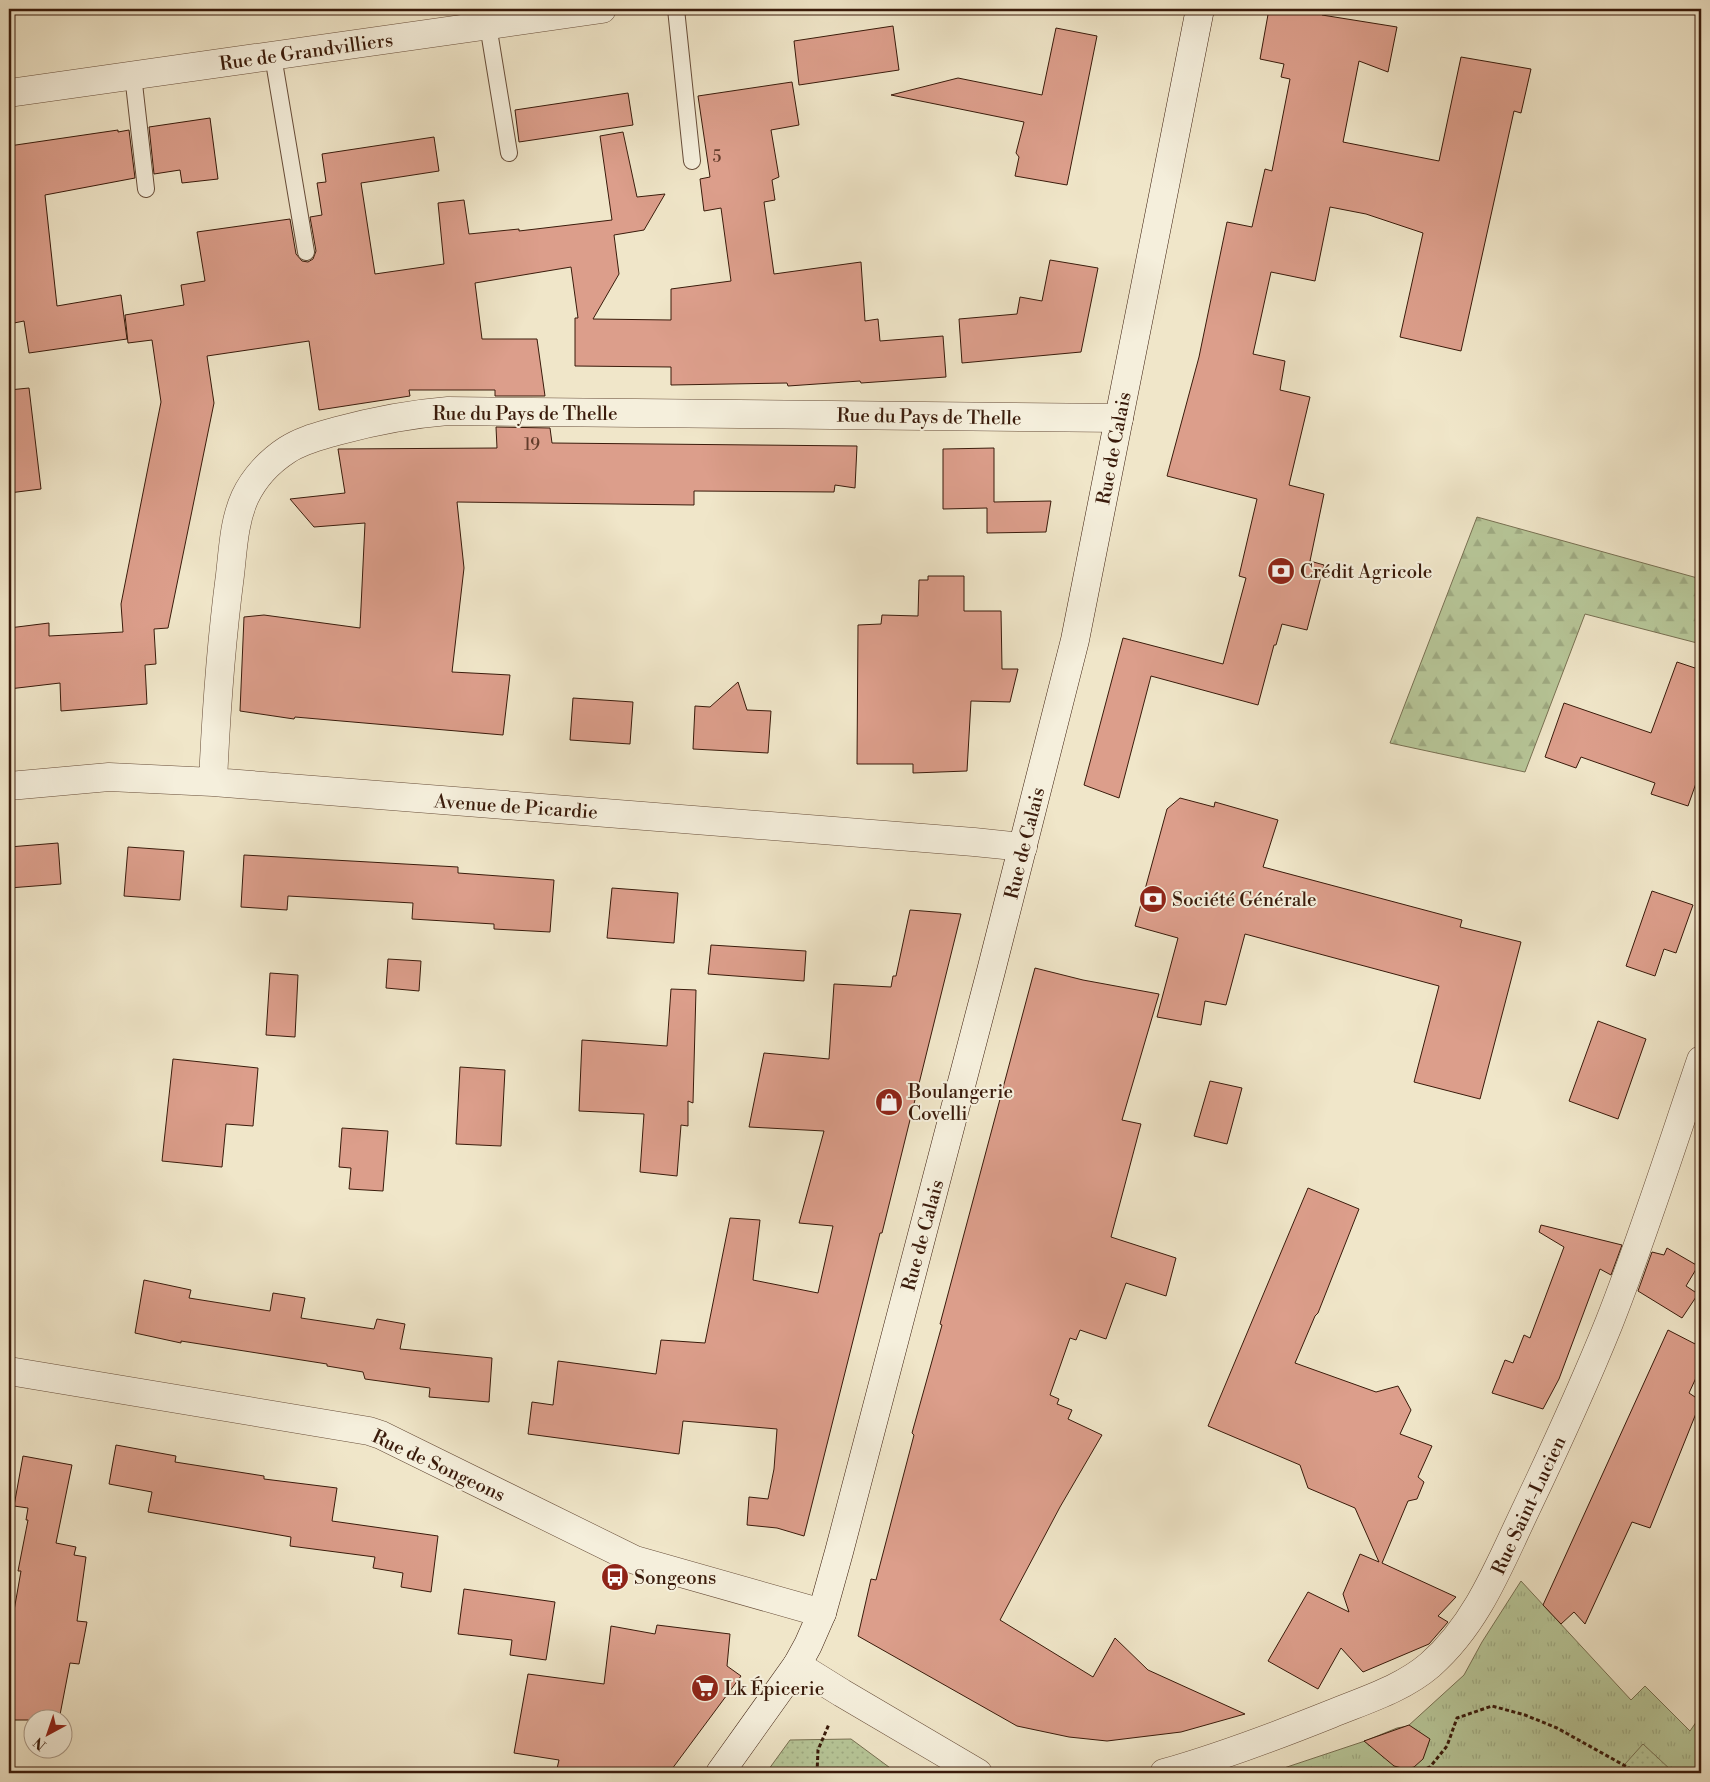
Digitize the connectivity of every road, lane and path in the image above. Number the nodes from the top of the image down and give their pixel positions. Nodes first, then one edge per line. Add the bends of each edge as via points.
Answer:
1 (602, 9) edge
2 (676, 9) edge
3 (1200, 9) edge
4 (488, 25) junction
5 (273, 56) junction
6 (133, 75) junction
7 (9, 93) edge
8 (509, 153) dead end
9 (692, 161) dead end
10 (146, 189) dead end
11 (306, 252) dead end
12 (1119, 418) junction
13 (213, 782) junction
14 (9, 786) edge
15 (1023, 847) junction
16 (1701, 1060) edge
17 (9, 1372) edge
18 (822, 1613) junction
19 (798, 1664) junction
20 (842, 1693) junction
21 (1430, 1768) junction
22 (720, 1773) edge
23 (817, 1773) edge
24 (978, 1773) edge
25 (1164, 1773) edge
26 (1415, 1773) edge
27 (1428, 1773) edge
28 (1638, 1773) edge

1 - 4 street, Rue de Grandvilliers
2 - 9 lane
3 - 12 street, Rue de Calais
4 - 5 street, Rue de Grandvilliers
4 - 8 lane
5 - 6 street, Rue de Grandvilliers
5 - 11 lane
6 - 7 street, Rue de Grandvilliers
6 - 10 lane
12 - 13 street, Rue du Pays de Thelle via 448,411 368,423 311,438 270,463 245,497 236,529 221,640
12 - 15 street, Rue de Calais via 1075,640
13 - 14 street, Avenue de Picardie via 109,777
13 - 15 street, Avenue de Picardie
15 - 18 street, Rue de Calais
16 - 25 street, Rue Saint-Lucien via 1590,1371 1488,1588 1463,1629 1428,1666 1388,1691 1221,1756
17 - 18 street, Rue de Songeons via 369,1431 635,1560
18 - 19 street, Rue de Calais
19 - 20 street
19 - 22 street, Rue de Calais
20 - 23 path via 818,1750
20 - 24 street
21 - 26 path
21 - 27 path
21 - 28 path via 1447,1746 1457,1718 1492,1706 1557,1728

